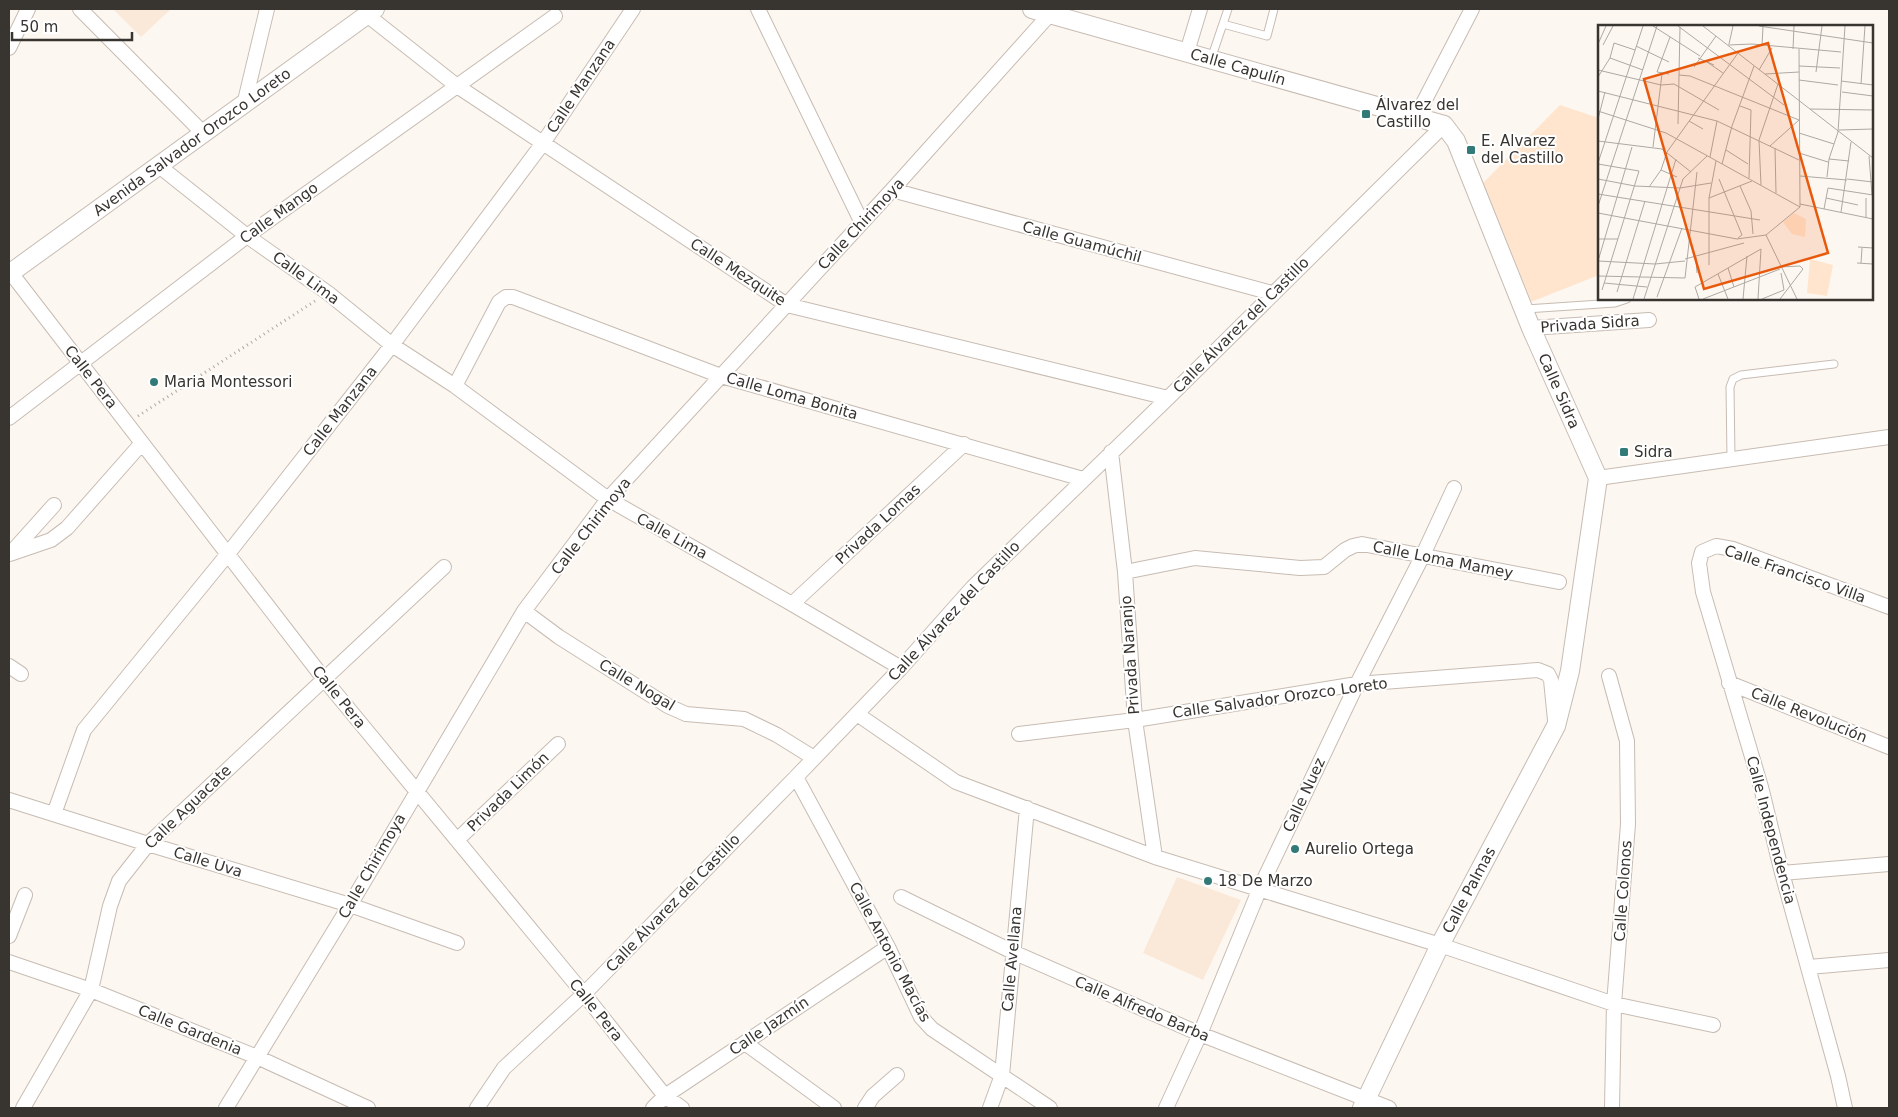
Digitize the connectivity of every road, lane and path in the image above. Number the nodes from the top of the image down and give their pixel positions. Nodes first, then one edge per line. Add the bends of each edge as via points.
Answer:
1 (28, 9) edge
2 (80, 9) edge
3 (267, 9) edge
4 (633, 9) edge
5 (758, 9) edge
6 (1032, 9) edge
7 (1200, 9) edge
8 (1228, 9) edge
9 (1274, 9) edge
10 (1472, 9) edge
11 (371, 12) edge
12 (1050, 14) junction
13 (555, 16) dead end
14 (1223, 24) junction
15 (9, 48) edge
16 (1187, 52) junction
17 (1211, 59) junction
18 (457, 86) junction
19 (244, 105) junction
20 (1416, 117) junction
21 (1444, 125) junction
22 (204, 134) junction
23 (543, 143) junction
24 (159, 166) junction
25 (892, 190) junction
26 (862, 223) junction
27 (247, 236) junction
28 (10, 274) edge
29 (328, 293) junction
30 (1272, 293) junction
31 (1624, 300) edge
32 (787, 305) junction
33 (1524, 310) junction
34 (1649, 320) dead end
35 (1531, 328) junction
36 (392, 346) junction
37 (80, 363) junction
38 (1834, 364) dead end
39 (721, 376) junction
40 (455, 386) junction
41 (1168, 398) junction
42 (9, 418) edge
43 (127, 424) junction
44 (1889, 437) edge
45 (142, 443) junction
46 (964, 444) junction
47 (1111, 452) junction
48 (1731, 458) junction
49 (1084, 478) junction
50 (1598, 478) junction
51 (1454, 488) dead end
52 (608, 499) junction
53 (54, 505) dead end
54 (1702, 552) joint
55 (9, 555) edge
56 (227, 555) junction
57 (1422, 557) junction
58 (444, 567) dead end
59 (1125, 572) junction
60 (1559, 582) dead end
61 (792, 604) junction
62 (1889, 607) edge
63 (524, 612) junction
64 (9, 666) edge
65 (901, 668) junction
66 (21, 674) dead end
67 (1609, 676) dead end
68 (324, 679) junction
69 (1730, 683) junction
70 (1357, 684) junction
71 (857, 714) junction
72 (1134, 720) junction
73 (1556, 726) junction
74 (1019, 734) dead end
75 (558, 744) dead end
76 (1889, 747) edge
77 (814, 758) junction
78 (796, 776) junction
79 (416, 792) junction
80 (9, 800) edge
81 (1027, 808) junction
82 (54, 814) junction
83 (457, 840) junction
84 (148, 844) junction
85 (1155, 857) junction
86 (1889, 864) edge
87 (1782, 873) junction
88 (1260, 888) junction
89 (25, 895) dead end
90 (901, 897) dead end
91 (350, 904) junction
92 (9, 936) edge
93 (457, 943) dead end
94 (1440, 945) junction
95 (888, 947) junction
96 (1012, 952) junction
97 (1889, 960) edge
98 (9, 962) edge
99 (1809, 967) junction
100 (91, 990) junction
101 (584, 994) junction
102 (1614, 1004) junction
103 (1713, 1025) dead end
104 (1200, 1034) junction
105 (745, 1043) junction
106 (257, 1057) junction
107 (897, 1075) dead end
108 (1002, 1075) junction
109 (665, 1096) junction
110 (1364, 1103) edge
111 (23, 1108) edge
112 (226, 1108) edge
113 (368, 1108) edge
114 (476, 1108) edge
115 (653, 1108) edge
116 (682, 1108) edge
117 (834, 1108) edge
118 (865, 1108) edge
119 (990, 1108) edge
120 (1050, 1108) edge
121 (1166, 1108) edge
122 (1389, 1108) edge
123 (1615, 1108) edge
124 (1845, 1108) edge

1 - 15 street
2 - 22 street
3 - 19 street
4 - 23 street, Calle Manzana
5 - 26 street
6 - 12 street, Calle Capulín
7 - 16 street
8 - 14 lane
9 - 14 lane via 1266,36
10 - 20 street
11 - 18 street, Calle Mezquite
11 - 19 street, Avenida Salvador Orozco Loreto
12 - 16 street, Calle Capulín
12 - 25 street, Calle Chirimoya
13 - 18 street, Calle Mango
14 - 17 lane
16 - 17 street, Calle Capulín
17 - 20 street, Calle Capulín
18 - 23 street, Calle Mezquite
18 - 27 street, Calle Mango
19 - 22 street, Avenida Salvador Orozco Loreto
20 - 21 street, Calle Capulín
21 - 30 street, Calle Álvarez del Castillo
21 - 33 street, Calle Sidra via 1456,141
22 - 24 street, Avenida Salvador Orozco Loreto
23 - 32 street, Calle Mezquite
23 - 36 street, Calle Manzana
24 - 27 street, Calle Lima
24 - 28 street, Avenida Salvador Orozco Loreto
25 - 26 street, Calle Chirimoya
25 - 30 street, Calle Guamúchil
26 - 32 street, Calle Chirimoya
27 - 29 street, Calle Lima
27 - 37 street, Calle Mango
28 - 37 street, Calle Pera
29 - 36 street, Calle Lima
29 - 43 path
30 - 41 street, Calle Álvarez del Castillo
31 - 33 lane
32 - 39 street, Calle Chirimoya
32 - 41 street, Calle Mezquite
33 - 35 street, Calle Sidra
34 - 35 street, Privada Sidra
35 - 50 street, Calle Sidra
36 - 40 street, Calle Lima
36 - 56 street, Calle Manzana
37 - 42 street, Calle Mango
37 - 43 street, Calle Pera
38 - 48 lane via 1740,375 1733,379 1730,387
39 - 40 street, Calle Loma Bonita via 506,297 499,302
39 - 46 street, Calle Loma Bonita
39 - 52 street, Calle Chirimoya
40 - 52 street, Calle Lima
41 - 47 street, Calle Álvarez del Castillo
43 - 45 street, Calle Pera
44 - 48 street
45 - 55 street via 67,528 51,540
45 - 56 street, Calle Pera
46 - 49 street, Calle Loma Bonita
46 - 61 street, Privada Lomas
47 - 49 street, Calle Álvarez del Castillo
47 - 59 street, Privada Naranjo
48 - 50 street
49 - 65 street, Calle Álvarez del Castillo via 973,588
50 - 73 street, Calle Palmas via 1570,671
51 - 57 street, Calle Nuez
52 - 61 street, Calle Lima
52 - 63 street, Calle Chirimoya
53 - 55 street
54 - 62 street, Calle Francisco Villa via 1716,546 1733,549
54 - 69 street, Calle Independencia via 1698,563 1704,592
56 - 68 street, Calle Pera
56 - 82 street, Calle Manzana via 84,730
57 - 59 street, Calle Loma Mamey via 1362,544 1345,550 1324,567 1300,568 1195,558
57 - 60 street, Calle Loma Mamey
57 - 70 street, Calle Nuez
58 - 68 street, Calle Aguacate
59 - 72 street, Privada Naranjo
61 - 65 street, Calle Lima
63 - 77 street, Calle Nogal via 668,706 686,714 744,719
63 - 79 street, Calle Chirimoya
64 - 66 street
65 - 71 street, Calle Álvarez del Castillo
67 - 102 street, Calle Colonos via 1627,741 1628,824
68 - 79 street, Calle Pera
68 - 84 street, Calle Aguacate
69 - 76 street, Calle Revolución
69 - 87 street, Calle Independencia
70 - 72 street, Calle Salvador Orozco Loreto
70 - 73 street, Calle Salvador Orozco Loreto via 1543,671 1551,680
70 - 88 street, Calle Nuez
71 - 77 street, Calle Álvarez del Castillo
71 - 81 street via 956,782
72 - 74 street, Calle Salvador Orozco Loreto
72 - 85 street, Privada Naranjo
73 - 94 street, Calle Palmas
75 - 83 street, Privada Limón
77 - 78 street, Calle Álvarez del Castillo
78 - 95 street, Calle Antonio Macías
78 - 101 street, Calle Álvarez del Castillo
79 - 83 street, Calle Pera
79 - 91 street, Calle Chirimoya
80 - 82 street, Calle Uva
81 - 85 street
81 - 96 street, Calle Avellana
82 - 84 street, Calle Uva
83 - 101 street, Calle Pera
84 - 91 street, Calle Uva
84 - 100 street, Calle Aguacate via 119,882 110,906
85 - 88 street
86 - 87 street
87 - 99 street, Calle Independencia
88 - 94 street
88 - 104 street, Calle Nuez
89 - 92 street
90 - 96 street, Calle Alfredo Barba
91 - 93 street, Calle Uva
91 - 106 street, Calle Chirimoya
94 - 102 street
94 - 110 street, Calle Palmas
95 - 105 street, Calle Jazmín
95 - 108 street, Calle Antonio Macías via 921,1017 932,1030
96 - 104 street, Calle Alfredo Barba
96 - 108 street, Calle Avellana
97 - 99 street
98 - 100 street, Calle Gardenia
99 - 124 street, Calle Independencia
100 - 106 street, Calle Gardenia
100 - 111 street, Calle Aguacate
101 - 109 street, Calle Pera
101 - 114 street, Calle Álvarez del Castillo via 504,1068
102 - 103 street
102 - 123 street, Calle Colonos
104 - 110 street, Calle Alfredo Barba
104 - 121 street, Calle Nuez
105 - 109 street, Calle Jazmín
105 - 117 street
106 - 112 street, Calle Chirimoya
106 - 113 street, Calle Gardenia
107 - 118 street via 873,1096
108 - 119 street, Calle Avellana
108 - 120 street, Calle Antonio Macías
109 - 115 street, Calle Jazmín
109 - 116 street, Calle Pera
110 - 122 street, Calle Alfredo Barba

